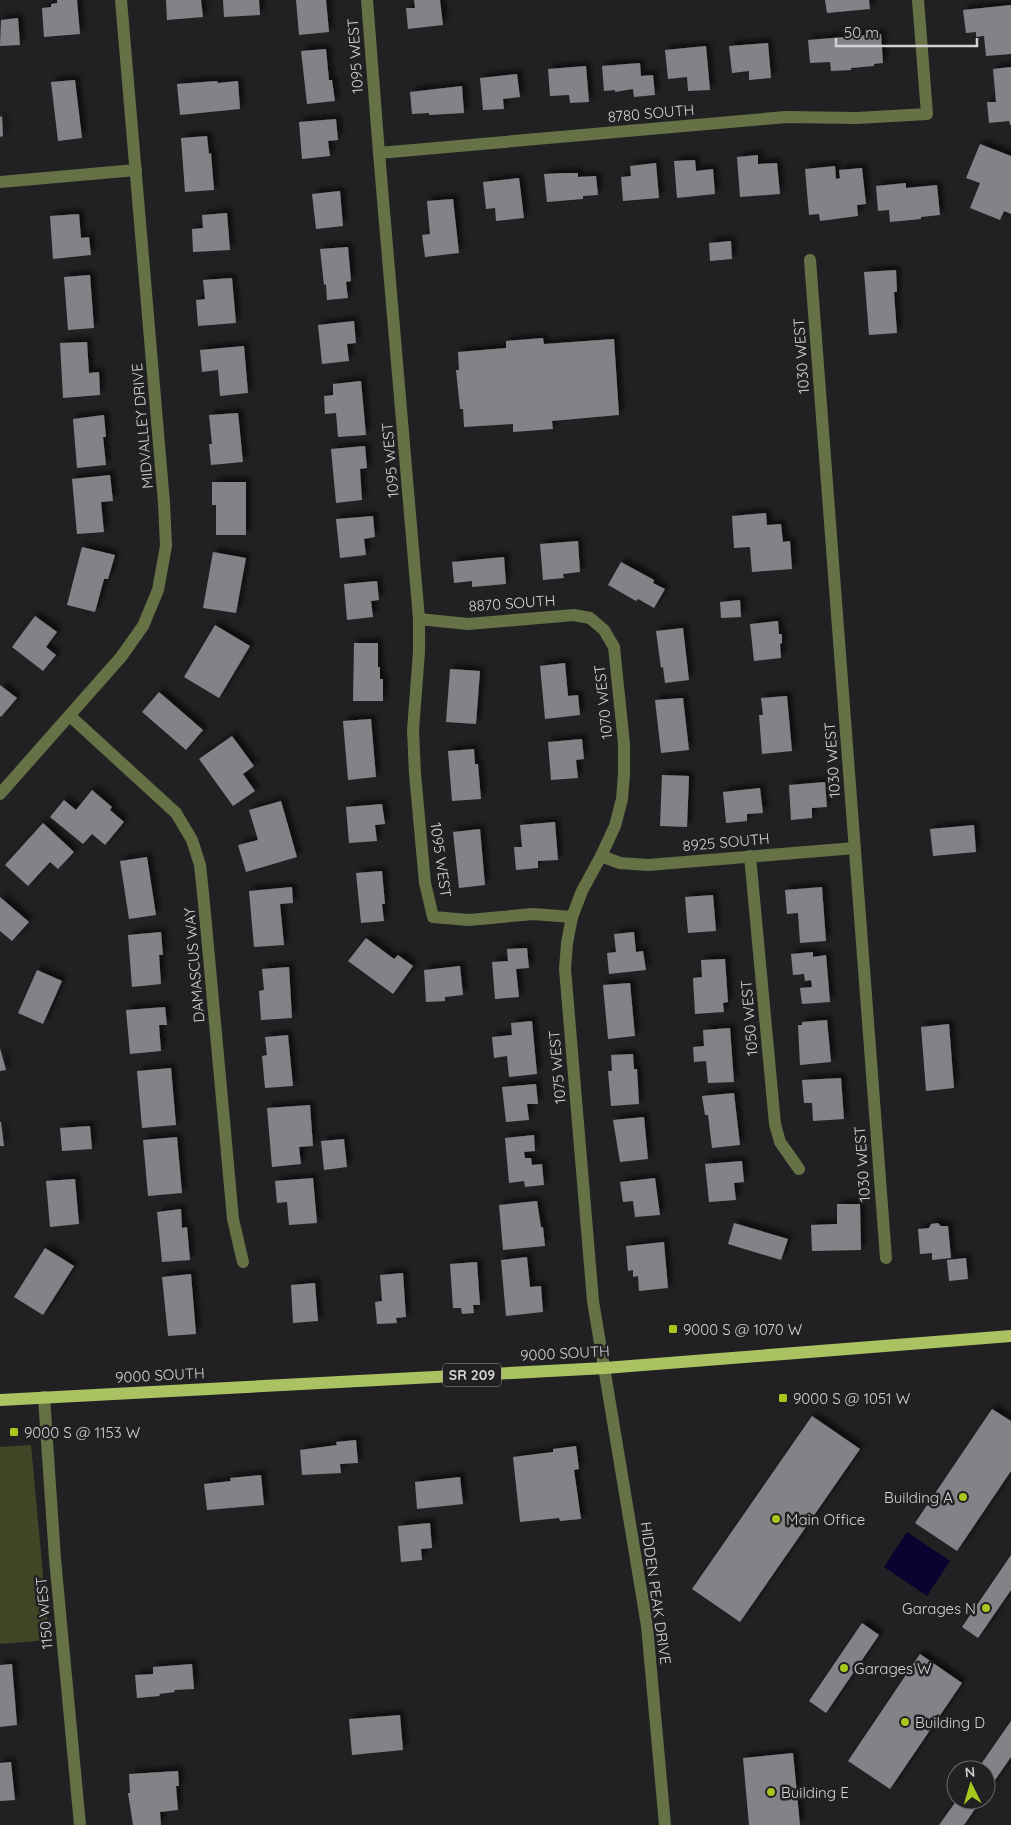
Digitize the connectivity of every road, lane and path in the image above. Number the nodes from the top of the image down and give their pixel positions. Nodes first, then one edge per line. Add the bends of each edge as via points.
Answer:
1 (121, 0) edge
2 (368, 0) edge
3 (918, 0) edge
4 (379, 153) junction
5 (136, 170) junction
6 (0, 182) edge
7 (810, 260) dead end
8 (419, 619) junction
9 (604, 630) joint
10 (70, 716) junction
11 (624, 774) joint
12 (0, 794) edge
13 (855, 848) junction
14 (601, 856) junction
15 (750, 856) junction
16 (572, 917) junction
17 (800, 1169) dead end
18 (886, 1258) dead end
19 (243, 1262) dead end
20 (1011, 1336) edge
21 (604, 1368) junction
22 (44, 1397) junction
23 (0, 1400) edge
24 (80, 1825) edge
25 (665, 1825) edge

1 - 5 street, MIDVALLEY DRIVE
2 - 4 street, 1095 WEST
3 - 4 street, 8780 SOUTH via 927,114 857,118 786,117
4 - 8 street, 1095 WEST
5 - 6 street
5 - 10 street, MIDVALLEY DRIVE via 166,546 158,590 143,626
7 - 13 street, 1030 WEST
8 - 9 street, 8870 SOUTH via 468,624 574,615 590,618
8 - 16 street, 1095 WEST via 413,730 415,774 425,883 433,917 469,920 533,914
9 - 11 street, 1070 WEST via 614,647 617,667
10 - 12 street, MIDVALLEY DRIVE
10 - 19 street, DAMASCUS WAY via 176,813 192,840 200,865 233,1219
11 - 14 street, 1075 WEST via 622,799
13 - 15 street, 8925 SOUTH
13 - 18 street, 1030 WEST
14 - 15 street, 8925 SOUTH via 620,863 648,865
14 - 16 street, 1075 WEST
15 - 17 street, 1050 WEST via 775,1124 780,1142
16 - 21 street, 1075 WEST via 567,943 566,986 593,1301
20 - 21 main road, 9000 SOUTH / SR 209
21 - 22 main road, 9000 SOUTH / SR 209
21 - 25 street, HIDDEN PEAK DRIVE via 647,1626
22 - 23 main road, 9000 SOUTH / SR 209
22 - 24 street, 1150 WEST via 55,1559

